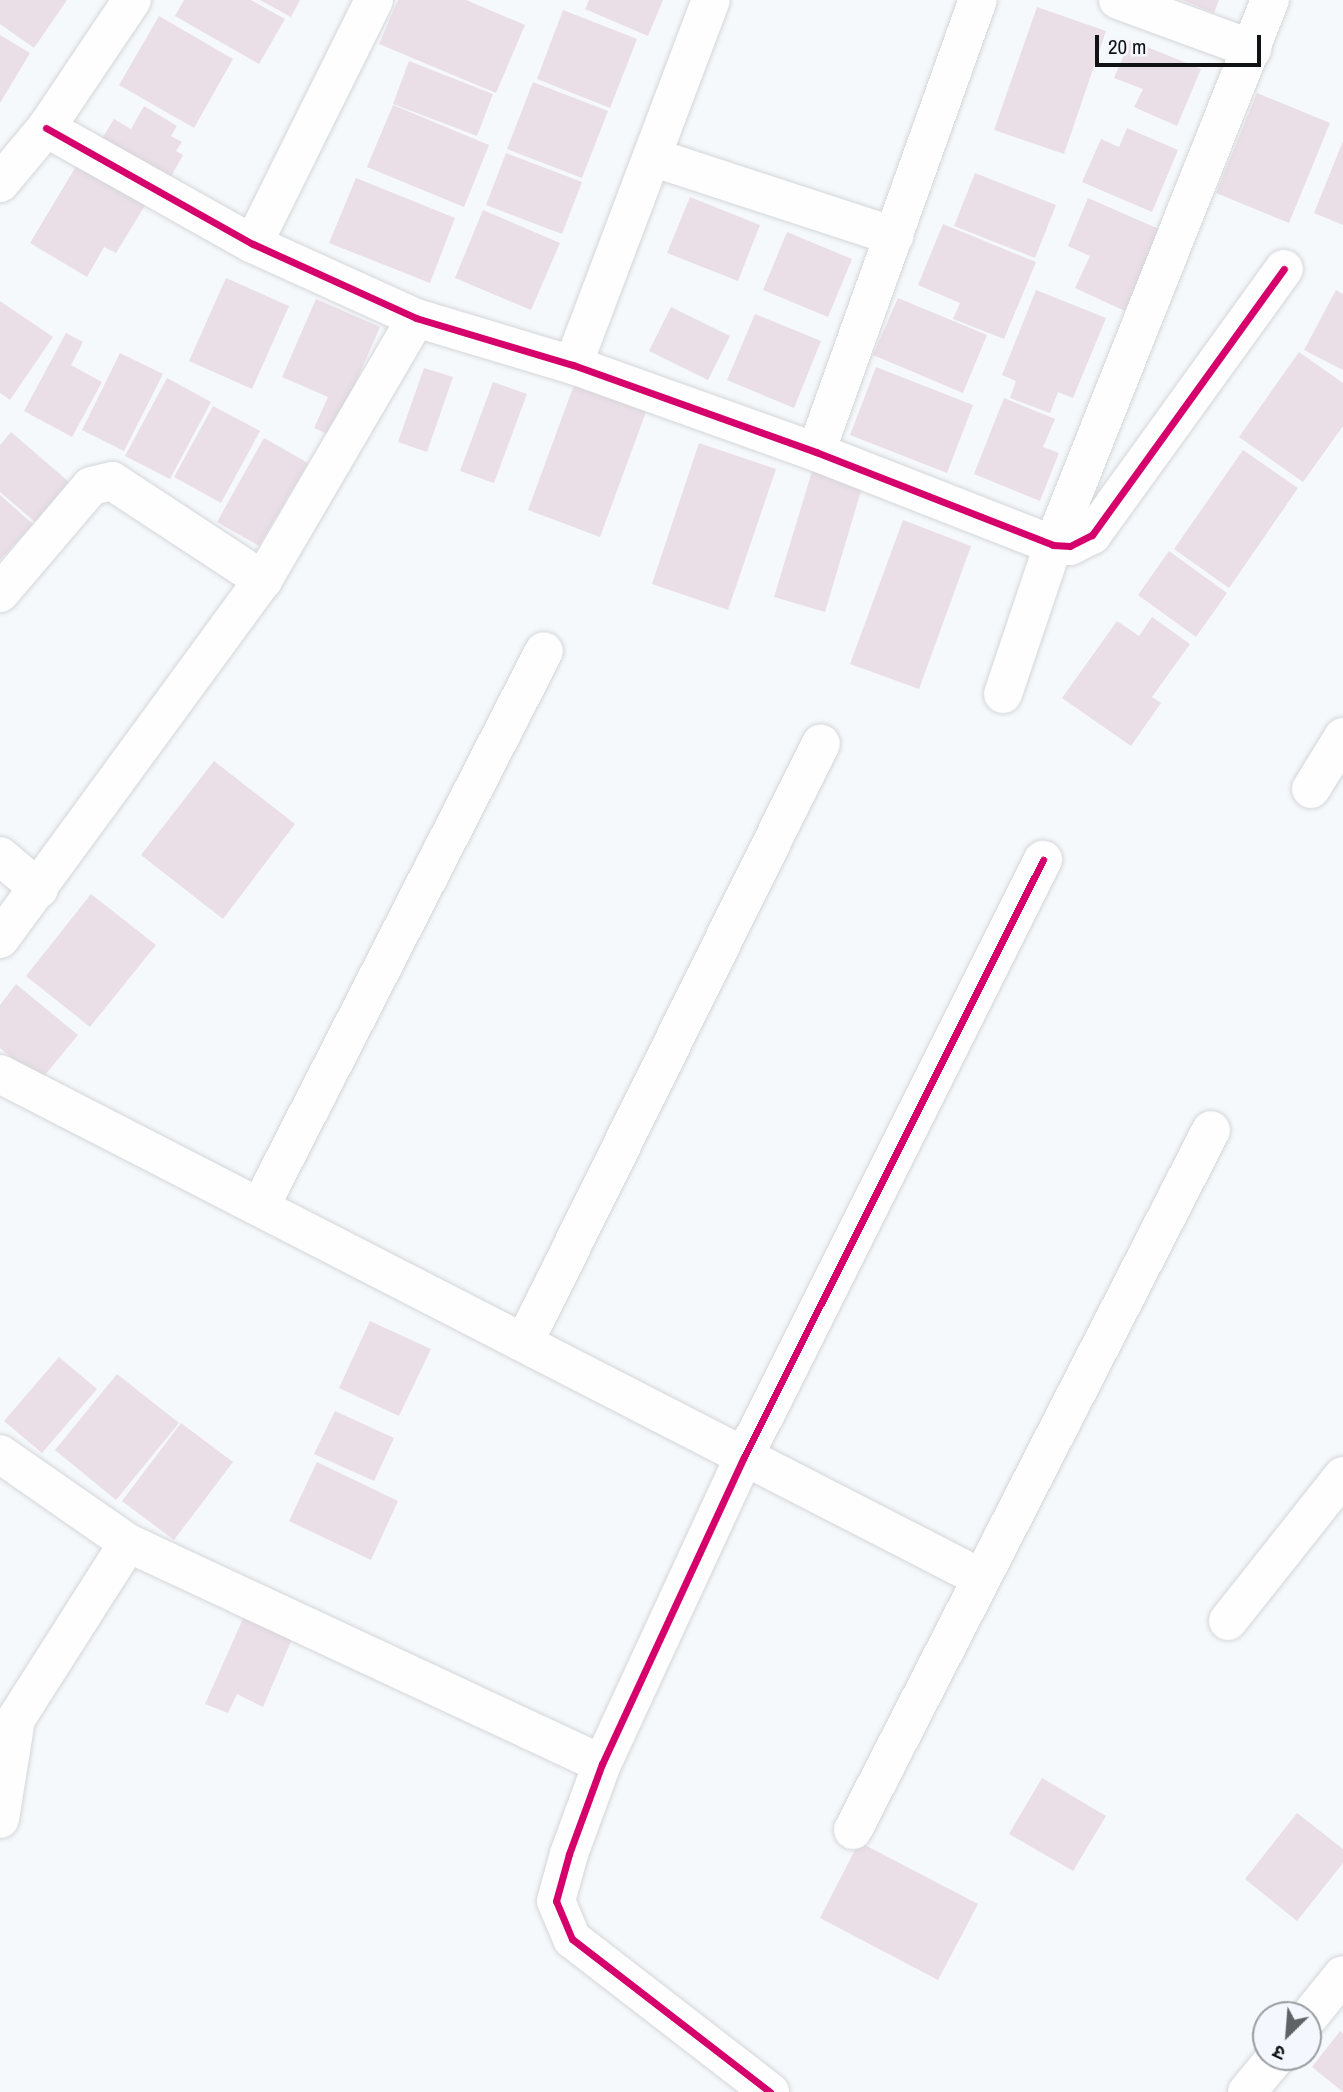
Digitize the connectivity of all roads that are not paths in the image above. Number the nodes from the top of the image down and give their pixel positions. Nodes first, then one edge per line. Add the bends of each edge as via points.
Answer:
1 (132, 0) edge
2 (374, 0) edge
3 (711, 0) edge
4 (978, 0) edge
5 (1118, 0) edge
6 (1270, 0) edge
7 (1252, 49) junction
8 (46, 128) junction
9 (652, 157) junction
10 (0, 183) edge
11 (894, 236) junction
12 (253, 244) junction
13 (1284, 270) dead end
14 (416, 318) junction
15 (573, 365) junction
16 (817, 452) junction
17 (1053, 545) junction
18 (263, 580) junction
19 (0, 593) edge
20 (544, 651) dead end
21 (1003, 694) dead end
22 (1343, 737) edge
23 (821, 743) dead end
24 (1311, 789) dead end
25 (0, 856) edge
26 (1043, 860) dead end
27 (39, 889) junction
28 (0, 939) edge
29 (0, 1074) edge
30 (1211, 1130) dead end
31 (260, 1208) junction
32 (524, 1343) junction
33 (0, 1454) edge
34 (744, 1457) junction
35 (1343, 1476) edge
36 (128, 1543) junction
37 (981, 1578) junction
38 (1228, 1621) dead end
39 (8, 1731) edge
40 (601, 1764) junction
41 (0, 1819) edge
42 (852, 1830) dead end
43 (1343, 1975) edge
44 (1322, 2001) edge
45 (1264, 2071) edge
46 (770, 2092) edge
47 (1247, 2092) edge

1 - 8 street
2 - 12 street
3 - 9 street
4 - 11 street
5 - 7 street
6 - 7 street
7 - 17 street
8 - 10 street
8 - 12 street
9 - 11 street
9 - 15 street
11 - 16 street
12 - 14 street
13 - 17 street via 1092,536 1070,546
14 - 15 street
14 - 18 street
15 - 16 street
16 - 17 street
17 - 21 street
18 - 19 street via 112,481 91,486
18 - 27 street
20 - 31 street
22 - 24 street
23 - 32 street
25 - 27 street
26 - 34 street
27 - 28 street
29 - 31 street
30 - 37 street
31 - 32 street
32 - 34 street
33 - 36 street
34 - 37 street
34 - 40 street
35 - 38 street
36 - 39 street
36 - 40 street
37 - 42 street
39 - 41 street
40 - 46 street via 556,1901 572,1939
43 - 44 street
45 - 47 street

